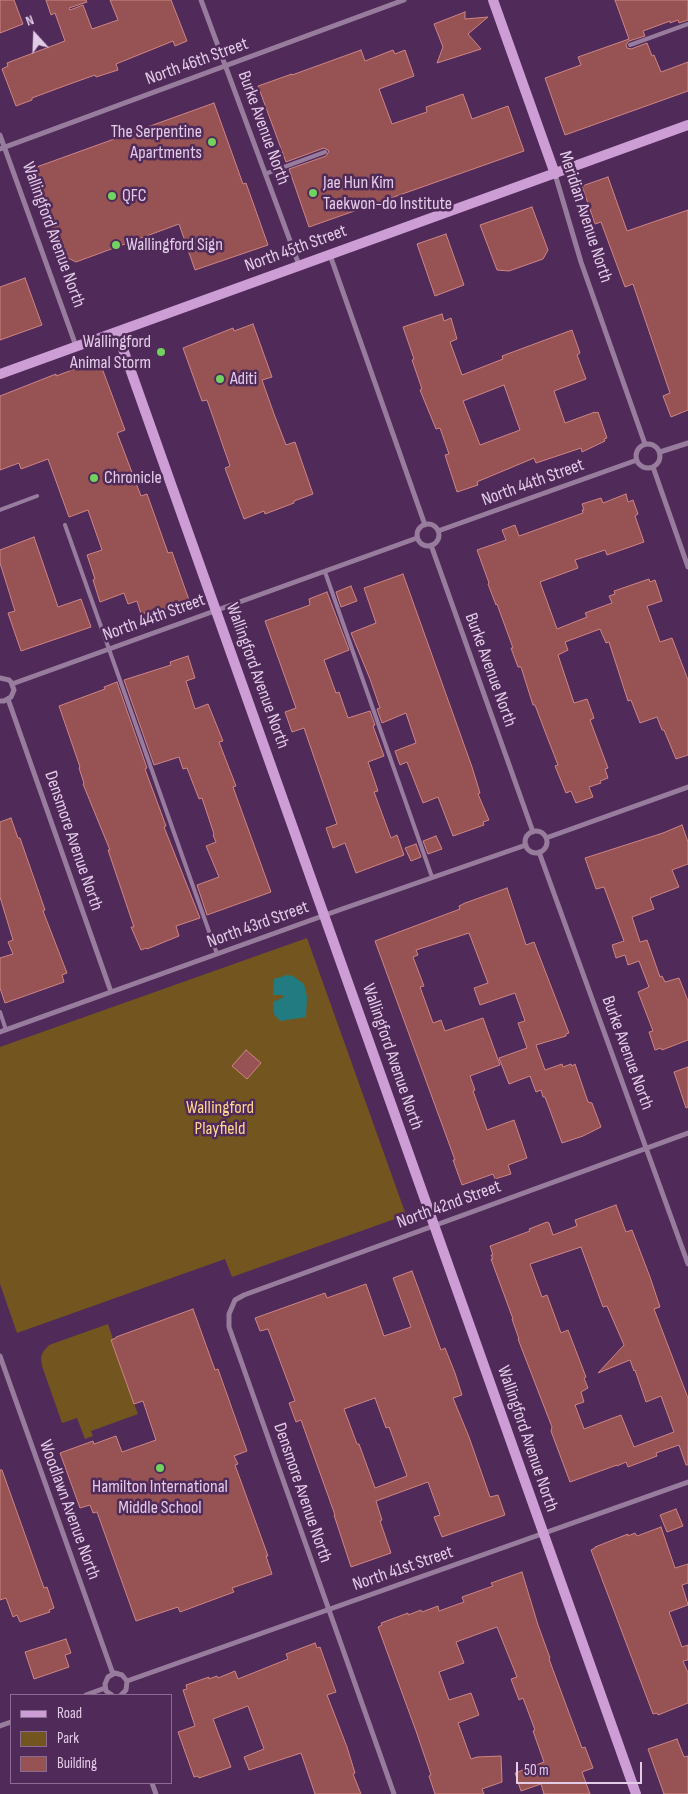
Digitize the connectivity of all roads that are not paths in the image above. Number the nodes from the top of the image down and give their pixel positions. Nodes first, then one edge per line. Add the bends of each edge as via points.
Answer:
1 (201, 0) edge
2 (404, 0) edge
3 (493, 0) edge
4 (688, 24) edge
5 (630, 45) dead end
6 (225, 66) junction
7 (688, 125) edge
8 (0, 135) edge
9 (2, 148) edge
10 (325, 152) dead end
11 (265, 174) junction
12 (555, 174) junction
13 (330, 255) junction
14 (300, 266) junction
15 (117, 332) junction
16 (76, 346) junction
17 (0, 374) edge
18 (688, 443) edge
19 (645, 444) junction
20 (660, 452) junction
21 (637, 460) junction
22 (653, 467) junction
23 (37, 496) dead end
24 (0, 510) edge
25 (64, 525) dead end
26 (425, 525) junction
27 (438, 531) junction
28 (418, 538) junction
29 (431, 545) junction
30 (688, 567) edge
31 (325, 572) junction
32 (216, 610) junction
33 (110, 649) junction
34 (0, 678) edge
35 (12, 684) junction
36 (8, 699) junction
37 (0, 701) edge
38 (688, 787) edge
39 (533, 832) junction
40 (546, 838) junction
41 (526, 845) junction
42 (539, 852) junction
43 (432, 877) junction
44 (324, 915) junction
45 (217, 954) junction
46 (111, 992) junction
47 (0, 1012) edge
48 (3, 1031) edge
49 (688, 1133) edge
50 (647, 1148) junction
51 (434, 1225) junction
52 (688, 1264) edge
53 (229, 1314) joint
54 (0, 1356) edge
55 (6, 1375) junction
56 (0, 1378) edge
57 (688, 1482) edge
58 (544, 1534) junction
59 (328, 1610) junction
60 (113, 1674) junction
61 (127, 1681) junction
62 (106, 1688) junction
63 (89, 1694) edge
64 (111, 1694) edge
65 (122, 1694) edge
66 (394, 1794) edge
67 (636, 1794) edge

1 - 6 street, Burke Avenue North
2 - 6 street, North 46th Street
3 - 12 street, Meridian Avenue North
4 - 5 lane
6 - 9 street, North 46th Street
6 - 11 street, Burke Avenue North
7 - 12 street, North 45th Street
8 - 9 street, Wallingford Avenue North
9 - 16 street, Wallingford Avenue North
10 - 11 lane
11 - 14 street, Burke Avenue North
12 - 13 street, North 45th Street
12 - 19 street, Meridian Avenue North
13 - 14 street, North 45th Street
13 - 26 street
14 - 15 street, North 45th Street
15 - 16 street, North 45th Street
15 - 32 street, Wallingford Avenue North
16 - 17 street, North 45th Street
18 - 20 street
19 - 20 street via 655,446
19 - 21 street via 637,451
20 - 22 street via 660,461
21 - 22 street via 644,467
21 - 27 street, North 44th Street
22 - 30 street
23 - 24 lane
25 - 33 lane
26 - 27 street via 434,526
26 - 28 street via 418,530
27 - 29 street via 437,540
28 - 29 street via 422,545
28 - 31 street, North 44th Street
29 - 39 street, Burke Avenue North
31 - 32 street, North 44th Street
31 - 43 lane
32 - 33 street, North 44th Street
32 - 44 street, Wallingford Avenue North
33 - 35 street, North 44th Street
33 - 45 lane
34 - 35 street
35 - 36 street via 14,690
36 - 37 street
36 - 46 street, Densmore Avenue North
38 - 40 street
39 - 40 street via 542,833
39 - 41 street via 526,837
40 - 42 street via 546,847
41 - 42 street via 531,851
41 - 43 street, North 43rd Street
42 - 50 street, Burke Avenue North
43 - 44 street, North 43rd Street
44 - 45 street, North 43rd Street
44 - 51 street, Wallingford Avenue North
45 - 46 street, North 43rd Street
46 - 48 street, North 43rd Street
47 - 48 lane
49 - 50 street, North 42nd Street
50 - 51 street, North 42nd Street
50 - 52 street, Burke Avenue North
51 - 53 street, North 42nd Street via 244,1295 235,1300
51 - 58 street, Wallingford Avenue North
53 - 59 street, Densmore Avenue North via 230,1327
54 - 55 street, Woodlawn Avenue North
55 - 56 street
55 - 60 street, Woodlawn Avenue North
57 - 58 street, North 41st Street
58 - 59 street, North 41st Street
58 - 67 street, Wallingford Avenue North
59 - 61 street, North 41st Street
59 - 66 street, Densmore Avenue North
60 - 61 street via 122,1675
60 - 62 street via 106,1680
61 - 65 street
62 - 63 street
62 - 64 street

